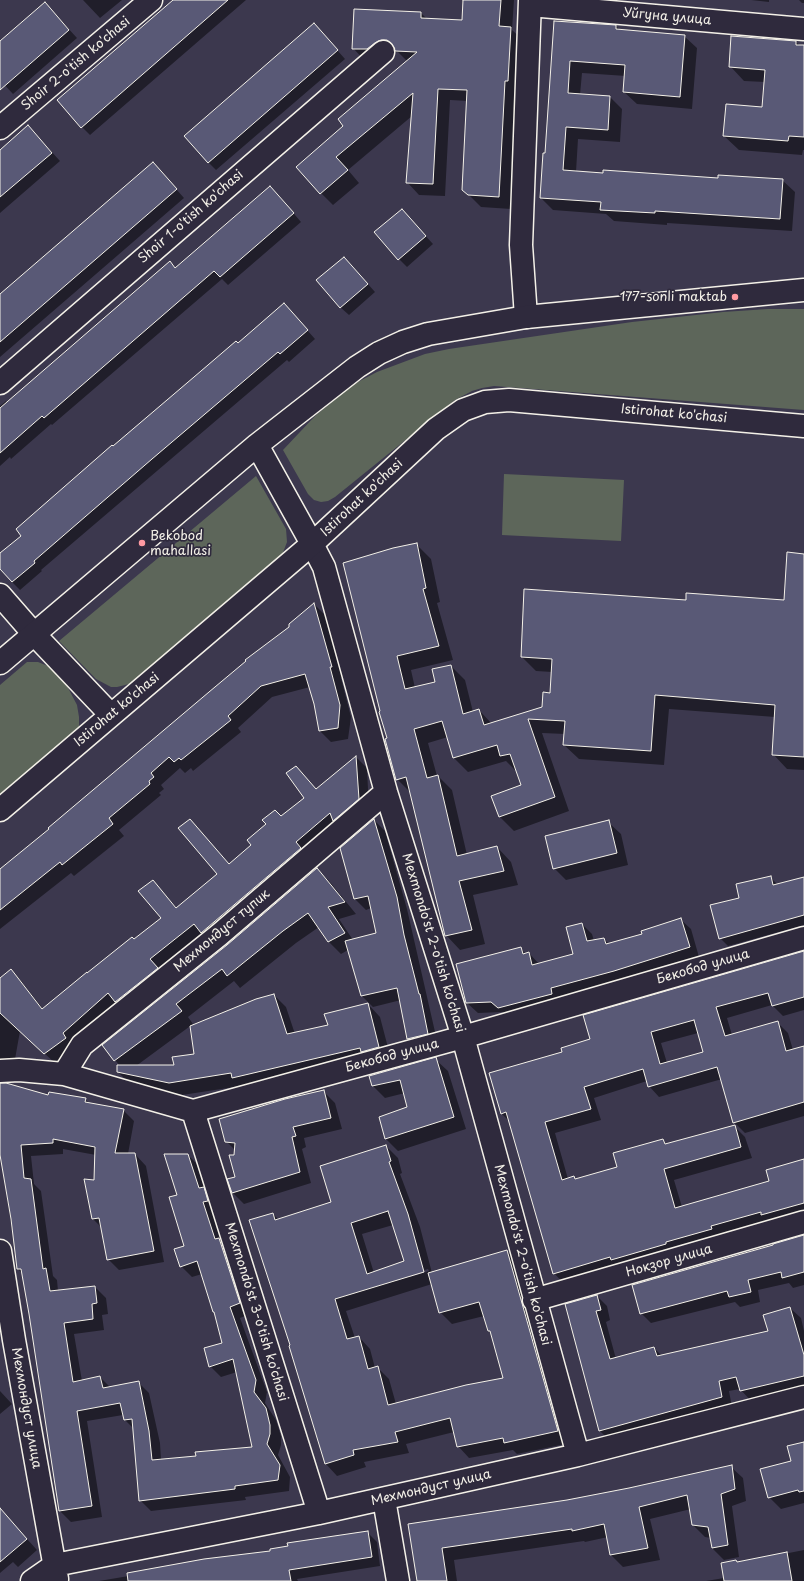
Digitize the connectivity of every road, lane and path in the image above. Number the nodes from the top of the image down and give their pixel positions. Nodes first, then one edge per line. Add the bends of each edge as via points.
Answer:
1 (151, 0) edge
2 (530, 3) edge
3 (804, 29) edge
4 (383, 52) dead end
5 (0, 128) edge
6 (804, 290) edge
7 (526, 317) junction
8 (0, 383) edge
9 (804, 426) edge
10 (257, 445) junction
11 (312, 544) junction
12 (0, 595) edge
13 (34, 634) junction
14 (0, 663) edge
15 (111, 715) junction
16 (386, 792) junction
17 (0, 810) edge
18 (804, 938) edge
19 (463, 1037) junction
20 (0, 1071) edge
21 (64, 1074) junction
22 (193, 1111) junction
23 (804, 1222) edge
24 (0, 1251) edge
25 (534, 1300) junction
26 (7, 1340) edge
27 (804, 1397) edge
28 (578, 1455) junction
29 (384, 1499) junction
30 (319, 1513) junction
31 (56, 1573) edge
32 (32, 1581) edge
33 (398, 1581) edge

1 - 5 street, Shoir 2-o'tish ko'chasi
2 - 3 street, Уйгуна улица
2 - 7 street via 521,245
4 - 8 street, Shoir 1-o'tish ko'chasi
6 - 7 street
7 - 10 street via 428,334 379,353 335,382
9 - 11 street, Istirohat ko'chasi via 509,400 485,402 463,410 436,428
10 - 11 street, Mexmondo'st 2-o'tish ko'chasi
10 - 13 street
11 - 15 street, Istirohat ko'chasi
11 - 16 street, Mexmondo'st 2-o'tish ko'chasi via 324,567
12 - 13 street
13 - 14 street
13 - 15 street
15 - 17 street, Istirohat ko'chasi
16 - 19 street, Mexmondo'st 2-o'tish ko'chasi
16 - 21 street, Мехмондуст тупик via 219,935 82,1045
18 - 19 street, Бекобод улица
19 - 22 street, Бекобод улица
19 - 25 street, Mexmondo'st 2-o'tish ko'chasi
20 - 21 street
21 - 22 street
22 - 30 street, Mexmondo'st 3-o'tish ko'chasi
23 - 25 street, Нокзор улица
24 - 26 street, Мехмондуст улица
25 - 28 street, Mexmondo'st 2-o'tish ko'chasi
26 - 31 street, Мехмондуст улица
27 - 28 street, Мехмондуст улица
28 - 29 street, Мехмондуст улица
29 - 30 street, Мехмондуст улица
29 - 33 street
30 - 31 street, Мехмондуст улица
31 - 32 street

